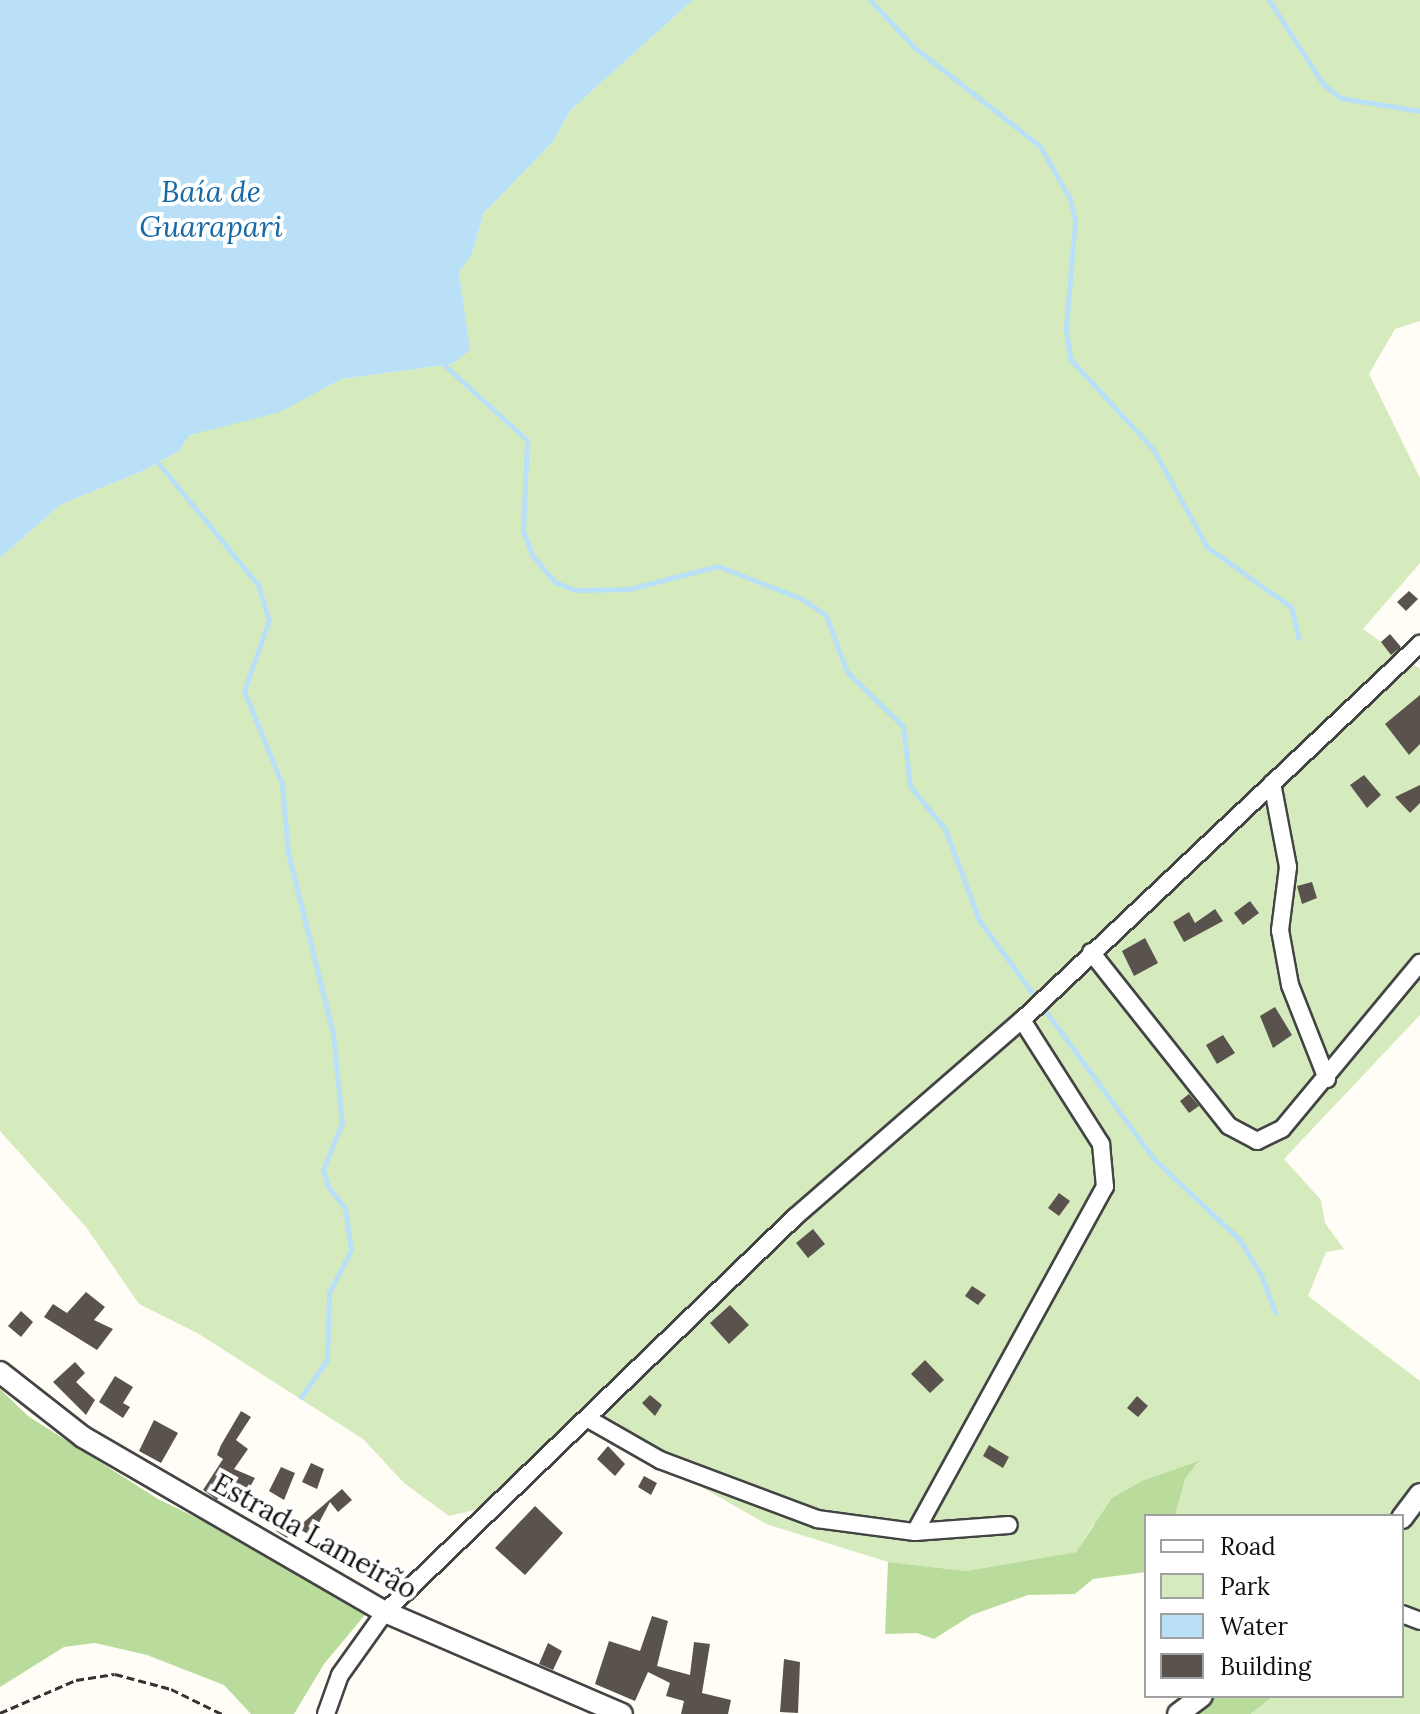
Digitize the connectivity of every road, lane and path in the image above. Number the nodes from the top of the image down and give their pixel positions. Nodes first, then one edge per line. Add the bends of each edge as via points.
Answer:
1 (1420, 644) edge
2 (1272, 783) junction
3 (1091, 952) junction
4 (1420, 963) edge
5 (1022, 1020) junction
6 (1327, 1079) junction
7 (0, 1372) edge
8 (590, 1420) junction
9 (1420, 1494) edge
10 (1404, 1515) edge
11 (1009, 1525) dead end
12 (915, 1532) junction
13 (385, 1612) junction
14 (1199, 1698) edge
15 (0, 1713) edge
16 (222, 1714) edge
17 (326, 1714) edge
18 (622, 1714) edge
19 (1178, 1714) edge

1 - 2 street
2 - 3 street
2 - 6 street via 1288,867 1280,930 1290,985
3 - 5 street
3 - 6 street via 1229,1126 1247,1139 1265,1139 1282,1129
4 - 6 street
5 - 8 street via 795,1217
5 - 12 street via 1101,1144 1105,1187
7 - 13 street, Estrada Lameirão via 83,1437
8 - 12 street via 660,1460 743,1494 817,1519
8 - 13 street
9 - 10 street
11 - 12 street
13 - 17 street via 340,1675
13 - 18 street, Estrada Lameirão
14 - 19 street
15 - 16 path via 76,1680 115,1674 171,1689

